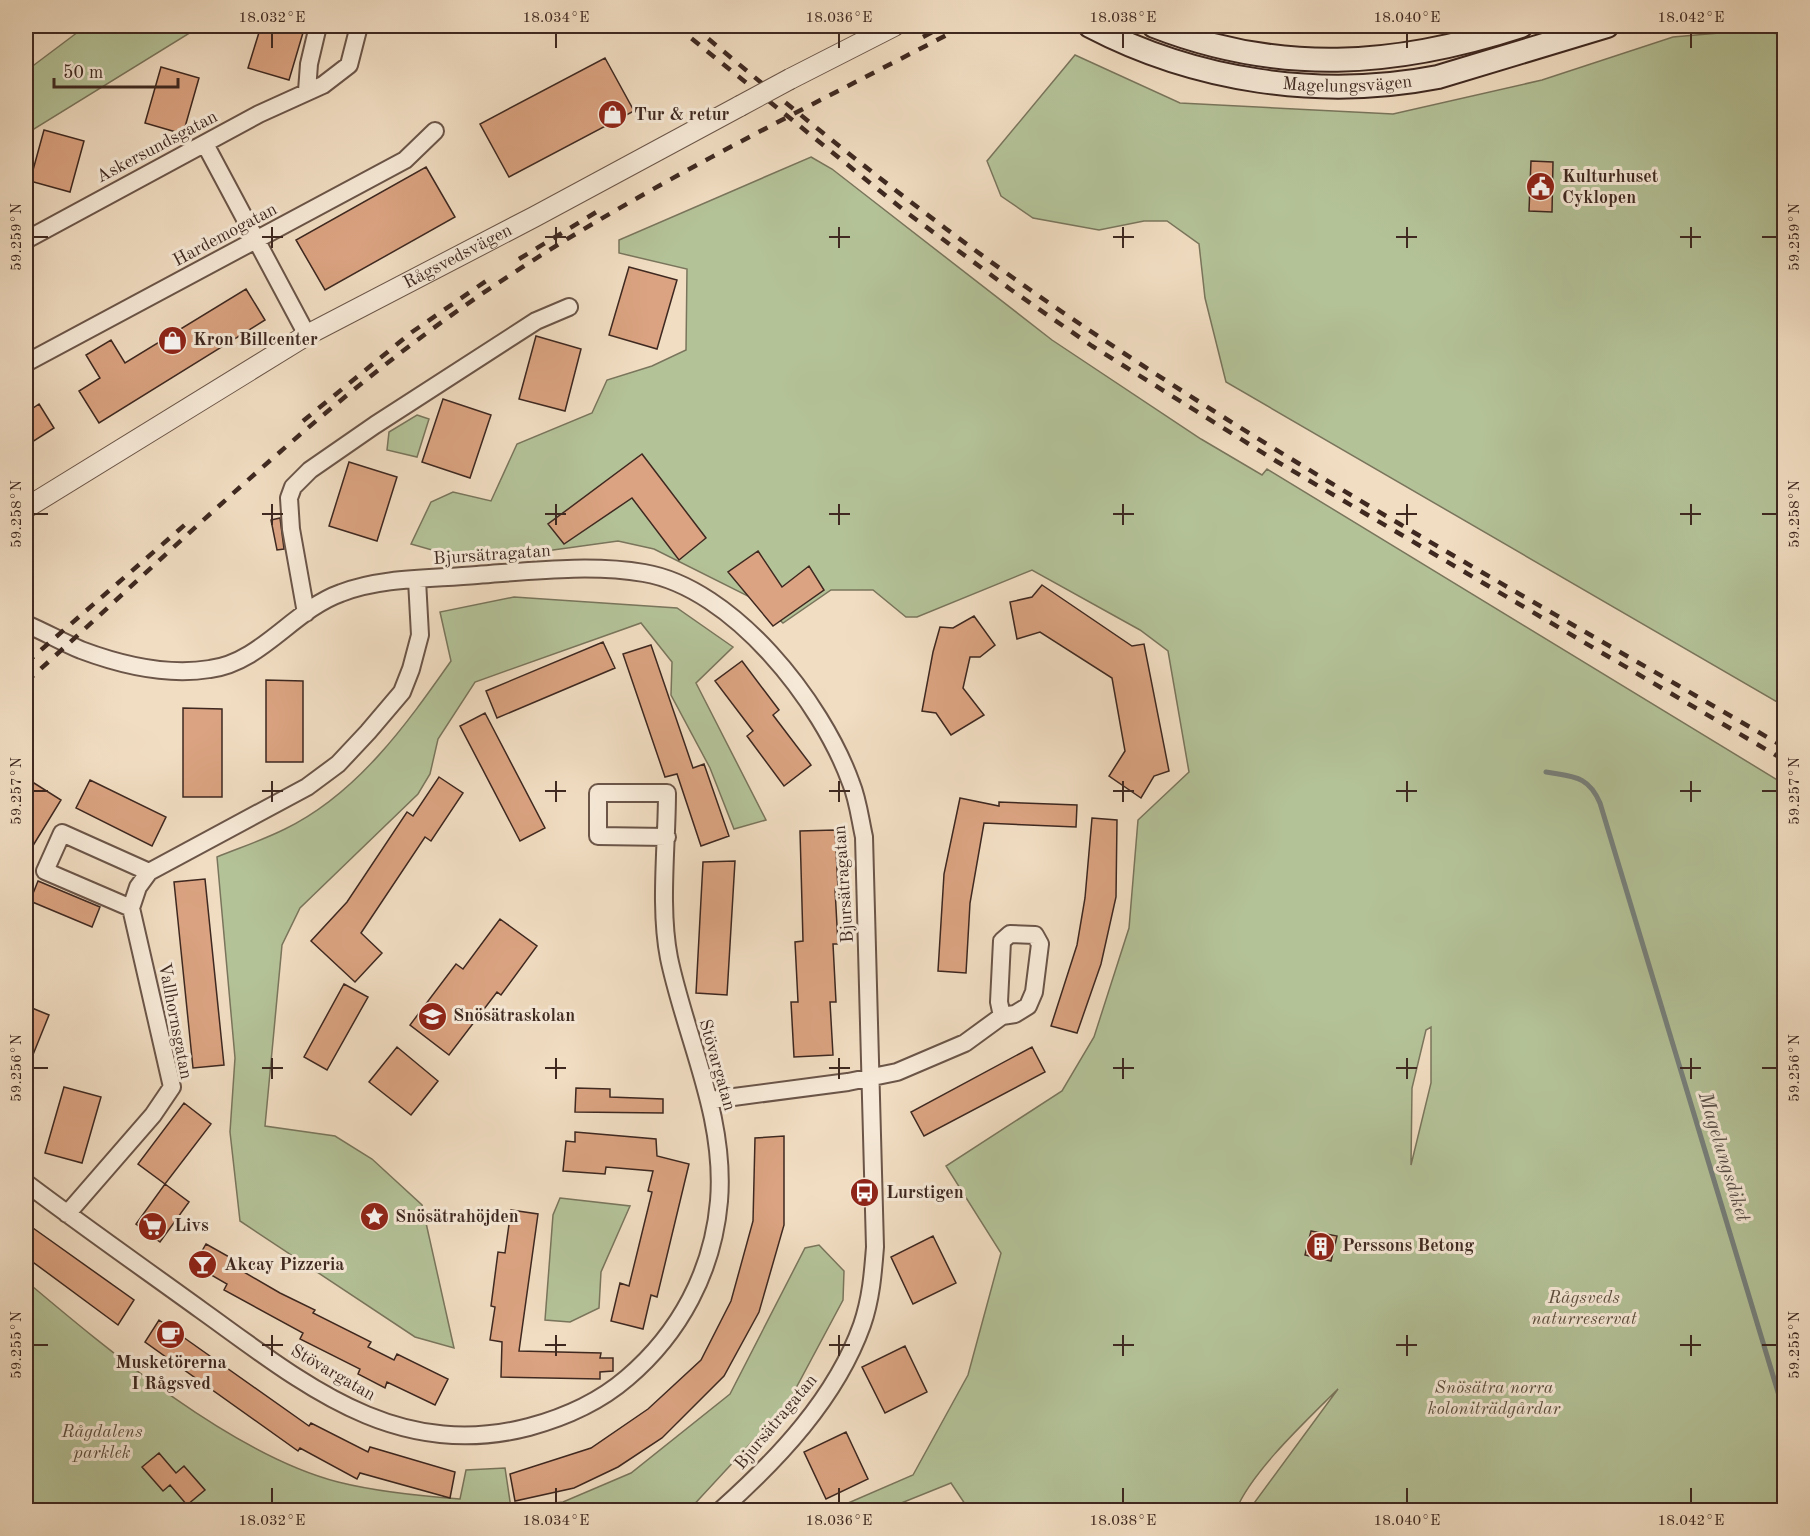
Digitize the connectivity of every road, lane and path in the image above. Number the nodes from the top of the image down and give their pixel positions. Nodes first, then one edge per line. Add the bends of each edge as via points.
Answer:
1 (318, 26) edge
2 (359, 26) edge
3 (894, 26) edge
4 (1090, 26) edge
5 (1154, 26) edge
6 (1521, 26) edge
7 (1607, 26) edge
8 (307, 91) junction
9 (435, 131) dead end
10 (205, 144) junction
11 (26, 240) edge
12 (256, 241) junction
13 (569, 307) dead end
14 (307, 335) junction
15 (26, 363) edge
16 (27, 509) edge
17 (417, 580) junction
18 (306, 613) junction
19 (26, 615) edge
20 (33, 627) edge
21 (667, 837) junction
22 (149, 872) junction
23 (131, 908) junction
24 (1002, 1016) junction
25 (870, 1077) junction
26 (711, 1100) junction
27 (26, 1183) edge
28 (68, 1214) junction
29 (721, 1510) edge

1 - 8 street
2 - 8 street, Askersundsgatan via 349,65 323,85
3 - 14 street, Rågsvedsvägen, bridge
4 - 7 main road, Magelungsvägen via 1162,57 1219,73 1279,83 1341,87 1438,77
5 - 6 main road, Magelungsvägen via 1203,42 1261,54 1349,60 1415,54
8 - 10 street, Askersundsgatan
9 - 12 street, Hardemogatan via 405,160
10 - 11 street, Askersundsgatan
10 - 12 street
12 - 14 street
12 - 15 street, Hardemogatan
13 - 18 street via 536,321 384,419 310,470 293,487 289,498 291,529
14 - 16 street, Rågsvedsvägen
17 - 18 street, Bjursätragatan via 341,592
17 - 22 street via 420,635 411,669 402,692 368,732 338,764 306,787
17 - 25 street, Bjursätragatan via 591,569 646,573 692,590 750,631 813,710 835,745 856,798 864,848
18 - 20 street, Bjursätragatan via 242,658 208,670 176,671 129,665 80,649
19 - 20 street, Bjursätragatan
21 - 21 street, Stövargatan via 667,793 598,793 598,836
21 - 26 street, Stövargatan via 668,954 688,1035
22 - 23 street via 138,887
22 - 23 street via 62,833 45,871
23 - 28 street, Vallhornsgatan via 172,1087 153,1115
24 - 24 street via 1028,1006 1034,992 1040,944 1035,935 1010,934 1002,941
24 - 25 street via 965,1042 897,1072
25 - 26 street
25 - 29 street, Bjursätragatan via 875,1247 872,1287 863,1323 834,1383 804,1424 766,1468
26 - 28 street, Stövargatan via 719,1200 709,1252 684,1314 662,1345 610,1392 564,1418 510,1432 439,1435 387,1425 332,1400
27 - 28 street, Stövargatan

